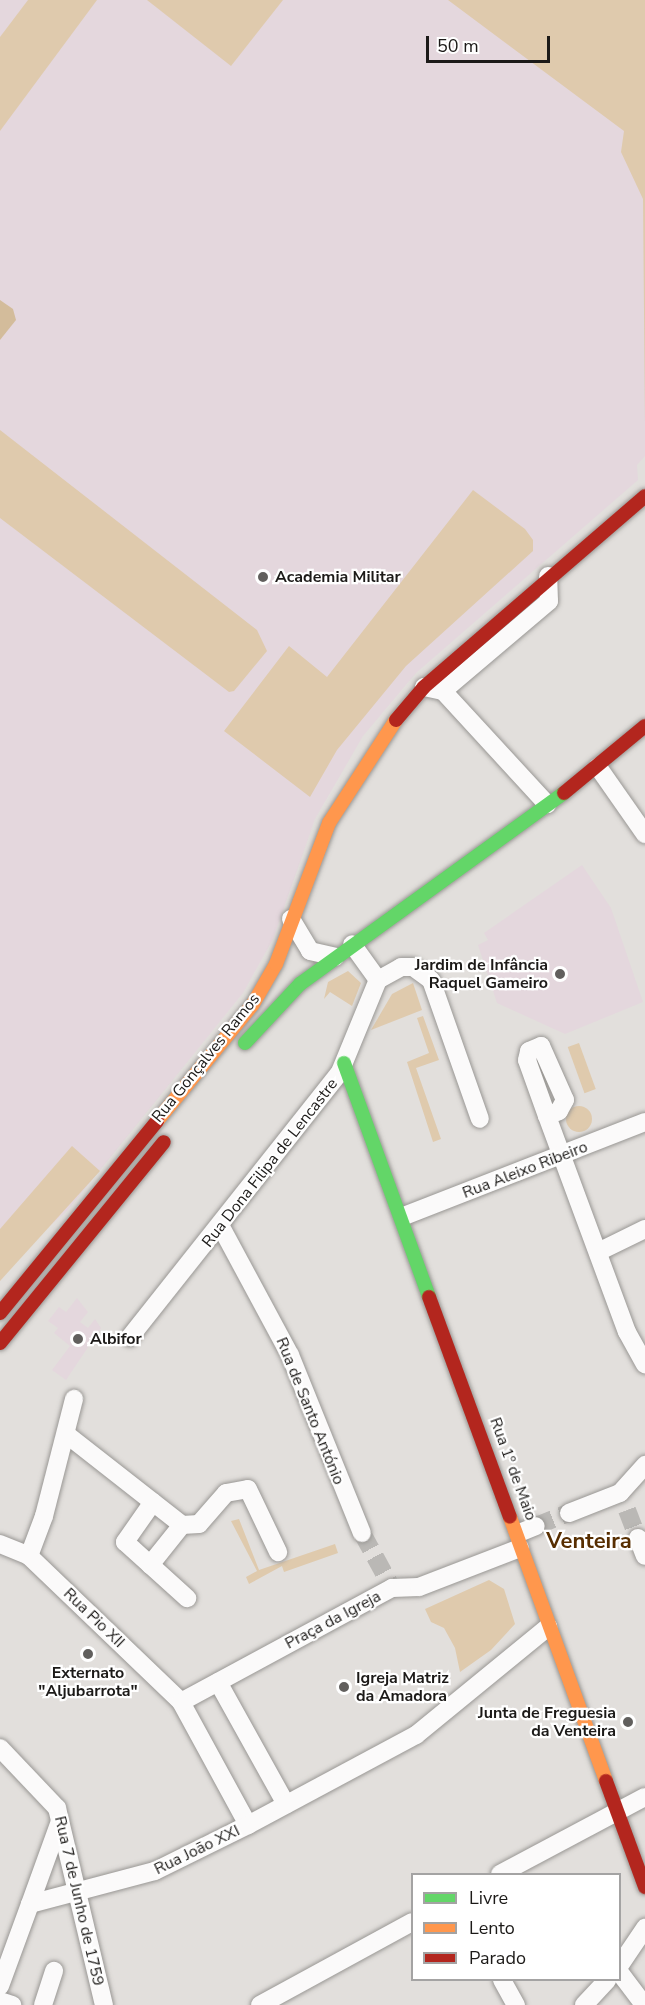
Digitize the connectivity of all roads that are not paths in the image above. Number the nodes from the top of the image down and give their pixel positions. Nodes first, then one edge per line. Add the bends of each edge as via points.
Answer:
1 (645, 496) edge
2 (548, 576) junction
3 (424, 687) junction
4 (442, 691) junction
5 (645, 726) edge
6 (598, 767) junction
7 (547, 804) junction
8 (645, 834) edge
9 (291, 919) junction
10 (352, 944) junction
11 (335, 957) junction
12 (378, 980) junction
13 (238, 1051) dead end
14 (344, 1063) junction
15 (547, 1116) dead end
16 (480, 1119) dead end
17 (645, 1122) edge
18 (171, 1133) dead end
19 (562, 1156) junction
20 (404, 1216) junction
21 (221, 1227) junction
22 (645, 1230) edge
23 (598, 1252) junction
24 (0, 1313) edge
25 (130, 1337) dead end
26 (0, 1343) edge
27 (645, 1364) edge
28 (74, 1399) dead end
29 (66, 1434) junction
30 (645, 1466) edge
31 (153, 1502) junction
32 (569, 1513) tunnel mouth
33 (182, 1525) junction
34 (536, 1526) tunnel mouth
35 (362, 1533) tunnel mouth
36 (638, 1538) tunnel mouth
37 (519, 1541) junction
38 (0, 1544) edge
39 (278, 1552) dead end
40 (29, 1556) junction
41 (645, 1556) edge
42 (150, 1565) junction
43 (187, 1598) dead end
44 (548, 1627) junction
45 (218, 1682) junction
46 (181, 1702) junction
47 (0, 1748) edge
48 (645, 1797) edge
49 (286, 1804) junction
50 (615, 1813) junction
51 (60, 1821) junction
52 (249, 1825) junction
53 (504, 1873) edge
54 (645, 1887) edge
55 (77, 1894) junction
56 (30, 1904) junction
57 (411, 1923) edge
58 (645, 1928) edge
59 (621, 1964) edge
60 (54, 1971) dead end
61 (621, 1974) edge
62 (502, 1981) edge
63 (606, 1981) edge
64 (0, 1986) edge
65 (0, 2001) edge
66 (512, 2004) edge
67 (12, 2005) edge
68 (43, 2005) edge
69 (104, 2005) edge
70 (260, 2005) edge
71 (584, 2005) edge
72 (644, 2005) edge

1 - 2 main road, Rua Gonçalves Ramos
2 - 3 main road, Rua Gonçalves Ramos
2 - 4 street via 549,601
3 - 4 street
3 - 9 main road, Rua Gonçalves Ramos via 381,737 329,823
4 - 7 street
5 - 6 main road
6 - 7 main road
6 - 8 street
7 - 10 main road
9 - 11 street via 310,951
9 - 24 main road, Rua Gonçalves Ramos via 276,964 253,1004
10 - 11 main road
10 - 12 street
11 - 13 main road, Rua Gonçalves Ramos via 267,1015
12 - 14 street, Rua Dona Filipa de Lencastre
12 - 16 street via 401,967 413,967 431,980
14 - 20 main road, Rua 1º de Maio
14 - 21 street, Rua Dona Filipa de Lencastre
15 - 19 street
17 - 19 street, Rua Aleixo Ribeiro
18 - 26 main road, Rua Gonçalves Ramos
19 - 20 street, Rua Aleixo Ribeiro
19 - 23 street
20 - 37 main road, Rua 1º de Maio
21 - 25 street, Rua Dona Filipa de Lencastre
21 - 35 street, Rua de Santo António via 291,1355
22 - 23 street
23 - 27 street via 627,1332
28 - 29 street
29 - 31 street
29 - 40 street
30 - 32 street via 624,1502
31 - 33 street
31 - 42 street via 125,1539
33 - 39 street via 199,1524 226,1493 248,1489
33 - 42 street
34 - 37 street, Praça da Igreja
36 - 41 street
37 - 44 main road, Rua 1º de Maio
37 - 45 street, Praça da Igreja via 419,1587 392,1588
38 - 40 street, Rua Pio XII
40 - 46 street, Rua Pio XII
42 - 43 street
44 - 49 street via 416,1735
44 - 50 main road, Rua 1º de Maio
45 - 46 street, Praça da Igreja
45 - 49 street
46 - 52 street
47 - 51 street, Rua 7 de Junho de 1759 via 54,1800
48 - 50 street
49 - 52 street
50 - 53 street
50 - 54 main road, Rua 1º de Maio
51 - 55 street, Rua 7 de Junho de 1759
51 - 56 street
52 - 55 street, Rua João XXI via 155,1871
55 - 56 street, Rua João XXI
55 - 69 street, Rua 7 de Junho de 1759
56 - 64 street
57 - 70 street
58 - 59 street
60 - 68 street
61 - 72 street
62 - 66 street
63 - 71 street
65 - 67 street

